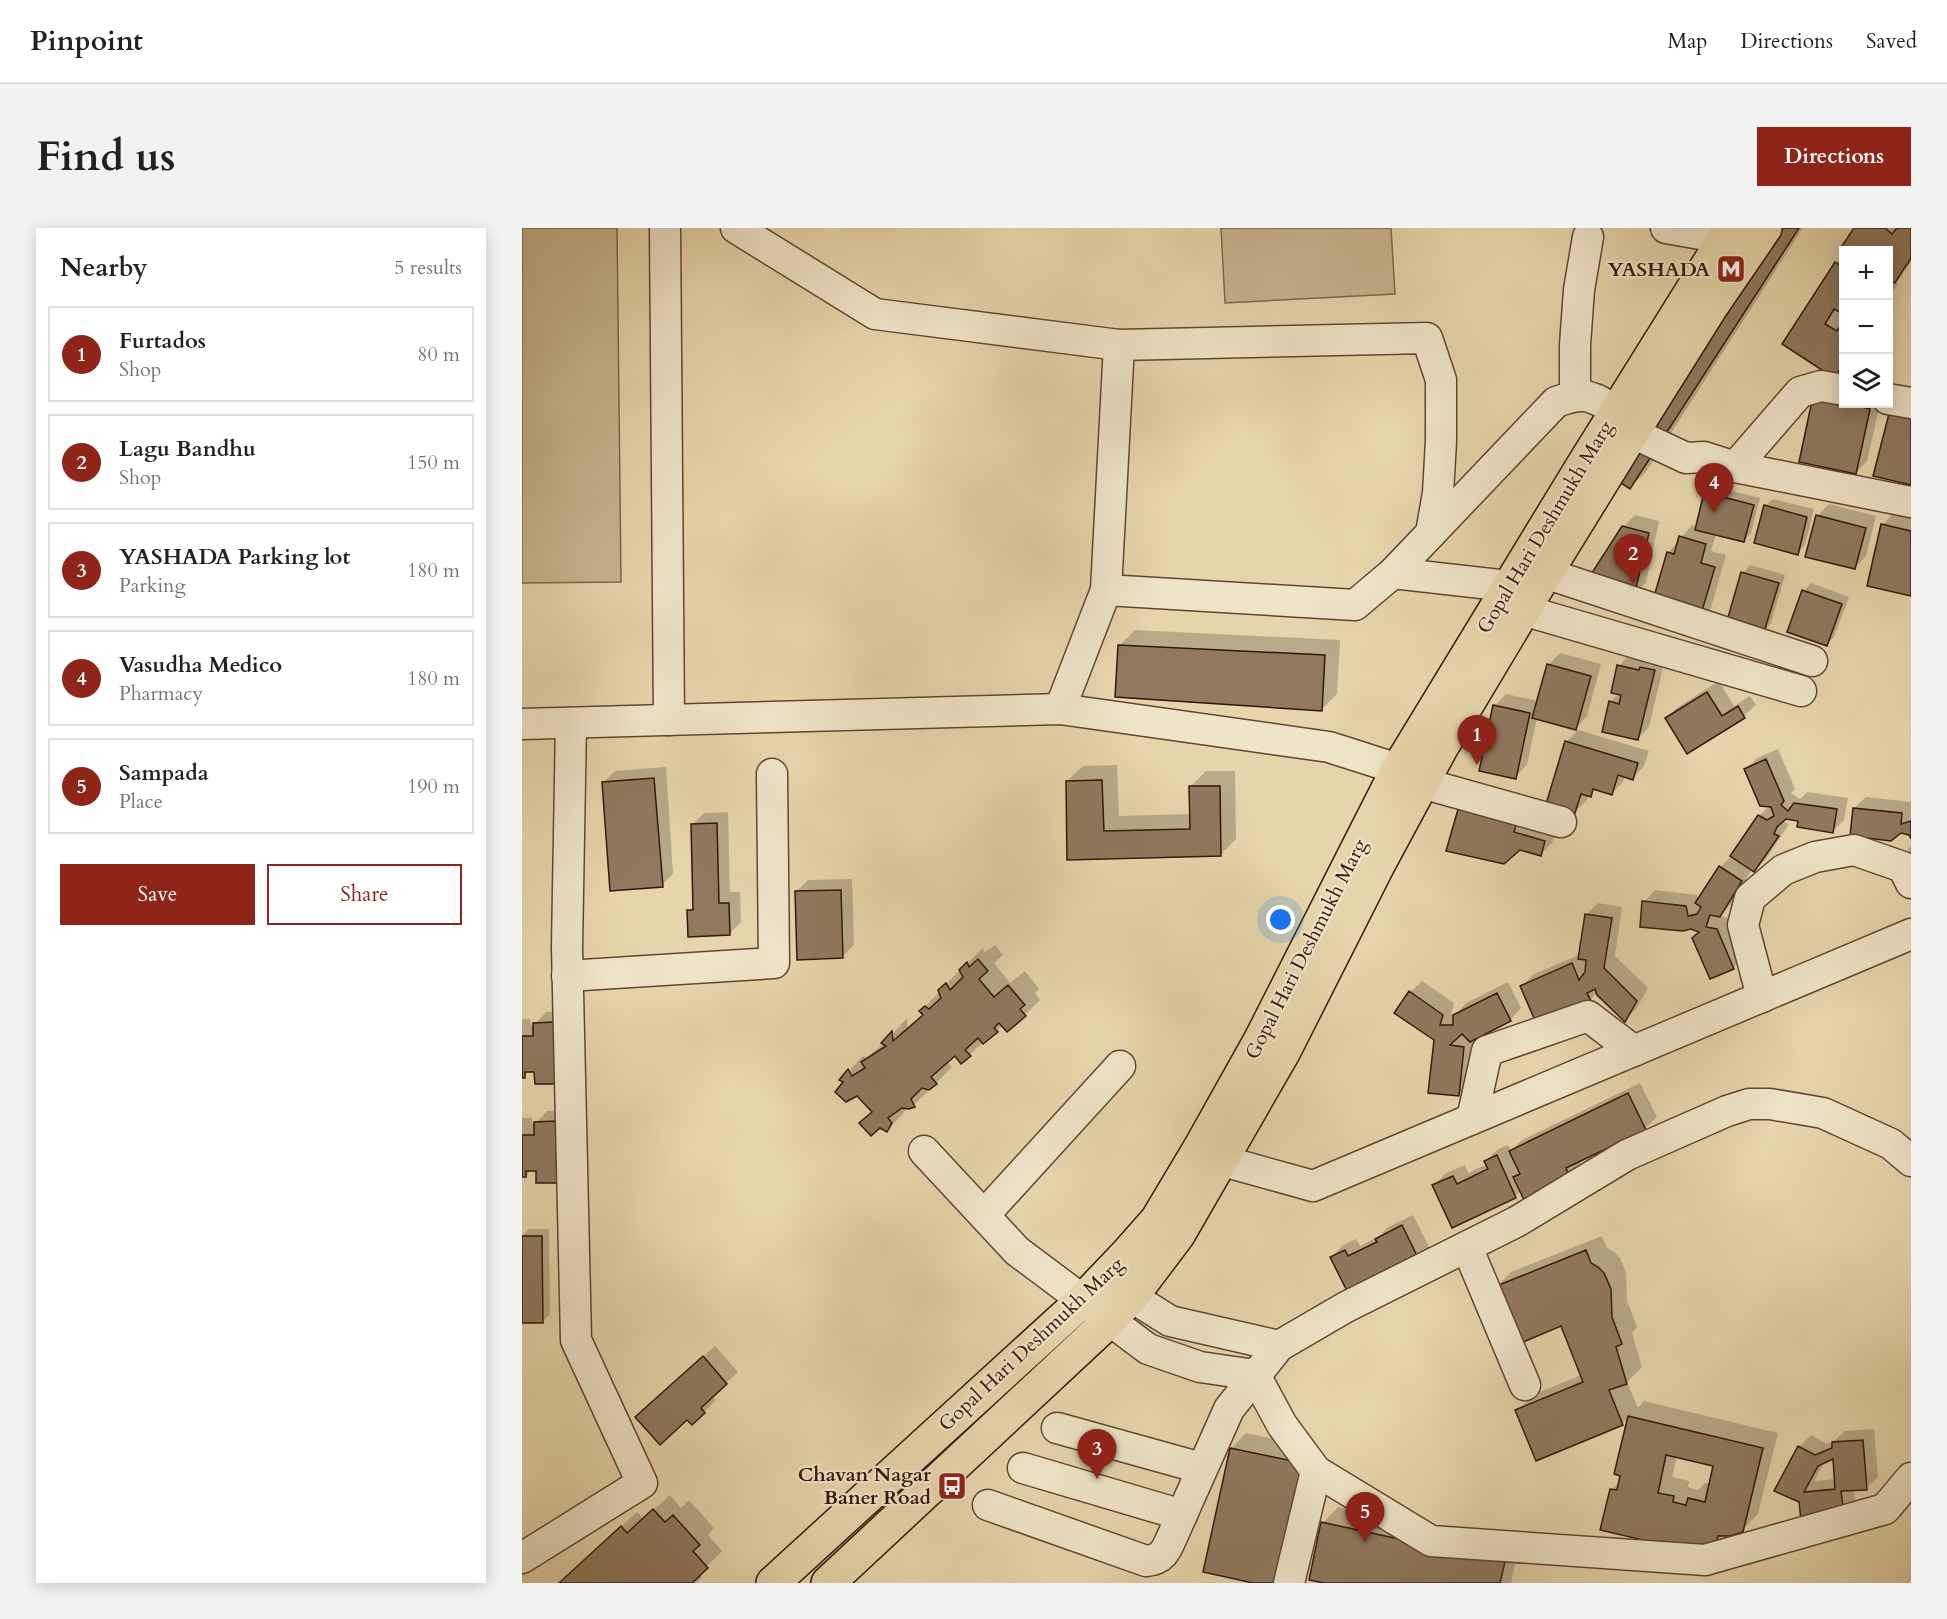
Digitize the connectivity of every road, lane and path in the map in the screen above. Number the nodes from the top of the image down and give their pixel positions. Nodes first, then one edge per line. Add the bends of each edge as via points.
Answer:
1 (665, 228) edge
2 (736, 228) edge
3 (1666, 228) edge
4 (1765, 228) edge
5 (1727, 233) edge
6 (1588, 237) dead end
7 (1119, 345) junction
8 (1839, 389) edge
9 (1575, 395) junction
10 (1893, 400) edge
11 (1911, 403) edge
12 (1631, 420) junction
13 (1735, 467) junction
14 (1911, 502) edge
15 (1431, 533) junction
16 (1393, 573) junction
17 (1545, 573) junction
18 (1107, 590) junction
19 (1516, 598) junction
20 (1812, 661) dead end
21 (1802, 691) dead end
22 (1060, 709) junction
23 (669, 720) junction
24 (571, 723) junction
25 (522, 724) edge
26 (772, 774) dead end
27 (1410, 776) junction
28 (1561, 822) dead end
29 (1911, 883) edge
30 (1911, 934) edge
31 (567, 976) junction
32 (1762, 997) junction
33 (1634, 1051) junction
34 (1120, 1066) dead end
35 (1472, 1119) junction
36 (924, 1151) dead end
37 (1223, 1161) junction
38 (1911, 1161) edge
39 (984, 1215) junction
40 (1467, 1247) junction
41 (1093, 1290) junction
42 (1132, 1296) junction
43 (1109, 1321) junction
44 (1279, 1346) junction
45 (1255, 1375) junction
46 (1525, 1385) dead end
47 (1057, 1428) dead end
48 (1023, 1468) dead end
49 (1201, 1468) junction
50 (1316, 1472) junction
51 (1911, 1478) edge
52 (988, 1505) dead end
53 (1182, 1515) junction
54 (522, 1558) edge
55 (773, 1583) edge
56 (828, 1583) edge
57 (1289, 1583) edge

1 - 23 street
2 - 7 street via 875,314
3 - 5 street
4 - 12 main road, Gopal Hari Deshmukh Marg
5 - 12 main road, Gopal Hari Deshmukh Marg
6 - 9 street via 1579,290
7 - 15 street via 1427,338 1442,380 1442,441
7 - 18 street
8 - 13 street via 1821,386 1800,392
9 - 12 street via 1587,395
9 - 15 street via 1556,402
10 - 11 street
12 - 13 street via 1694,442 1704,457
12 - 17 main road, Gopal Hari Deshmukh Marg
12 - 19 main road, Gopal Hari Deshmukh Marg
13 - 14 street
15 - 16 street
16 - 18 street via 1355,605
16 - 19 street
17 - 19 main road, Gopal Hari Deshmukh Marg
17 - 20 street
18 - 22 street
19 - 21 street
19 - 27 main road, Gopal Hari Deshmukh Marg
22 - 23 street
22 - 27 street via 1329,747
23 - 24 street
24 - 25 street
24 - 31 street
26 - 31 street via 774,963
27 - 28 street
27 - 37 main road, Gopal Hari Deshmukh Marg via 1378,865 1284,1052
27 - 41 main road, Gopal Hari Deshmukh Marg via 1157,1220
29 - 32 street via 1903,867 1854,850 1815,857 1783,870 1750,898 1743,925
30 - 32 street
31 - 54 street via 576,1340 642,1482
32 - 33 street
33 - 35 street
33 - 35 street via 1588,1016 1487,1051
34 - 39 street
35 - 37 street via 1313,1186
36 - 39 street
37 - 42 main road, Gopal Hari Deshmukh Marg via 1178,1235
38 - 40 street via 1891,1144 1823,1113 1749,1104 1628,1155
39 - 41 street via 1017,1251
40 - 44 street via 1346,1307
40 - 46 street
41 - 42 street
41 - 43 street
41 - 55 main road, Gopal Hari Deshmukh Marg
42 - 43 main road, Gopal Hari Deshmukh Marg
42 - 44 street via 1170,1321
43 - 45 street via 1148,1349 1200,1367
43 - 56 main road, Gopal Hari Deshmukh Marg
44 - 45 street
45 - 49 street via 1229,1408
45 - 50 street via 1281,1425
47 - 49 street
48 - 53 street
49 - 53 street
50 - 51 street via 1431,1541 1705,1560 1885,1509
50 - 57 street
52 - 53 street via 1146,1561 1164,1554

